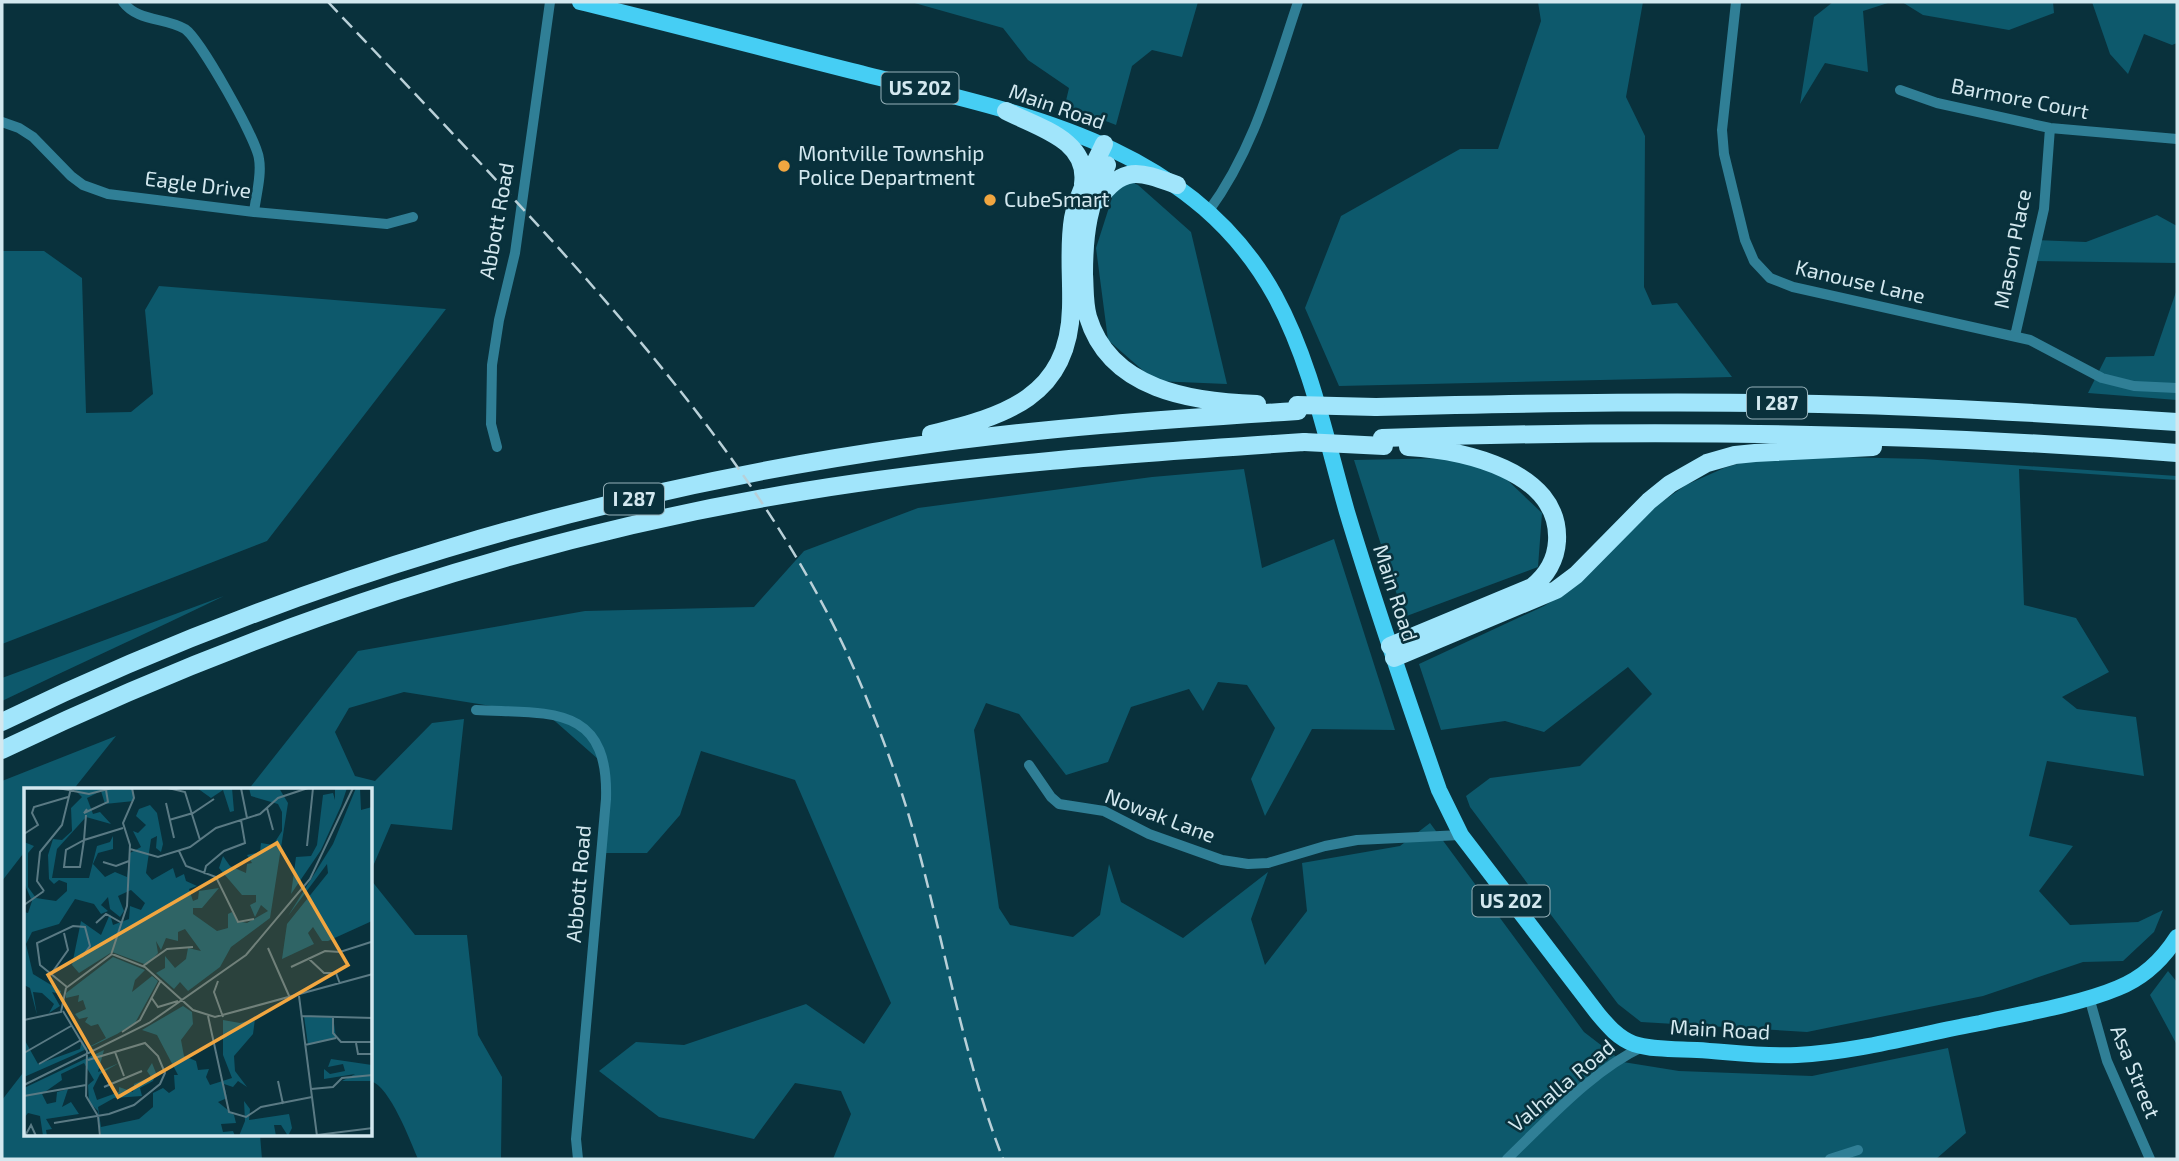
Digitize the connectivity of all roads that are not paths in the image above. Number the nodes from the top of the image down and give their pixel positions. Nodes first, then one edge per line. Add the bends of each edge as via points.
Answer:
1 (123, 2) edge
2 (550, 2) edge
3 (580, 2) edge
4 (1298, 2) edge
5 (1736, 2) edge
6 (1900, 90) dead end
7 (1006, 111) junction
8 (2, 122) edge
9 (2050, 128) junction
10 (2177, 139) edge
11 (1109, 147) junction
12 (1177, 185) junction
13 (1082, 190) junction
14 (254, 212) junction
15 (1208, 212) junction
16 (413, 218) dead end
17 (1087, 218) junction
18 (2015, 336) junction
19 (2177, 388) edge
20 (1297, 408) junction
21 (2177, 422) edge
22 (1383, 442) junction
23 (1998, 442) junction
24 (497, 447) dead end
25 (2177, 453) edge
26 (797, 465) junction
27 (1392, 652) junction
28 (476, 710) dead end
29 (2, 722) edge
30 (2, 750) edge
31 (1029, 765) dead end
32 (1461, 835) junction
33 (2177, 937) edge
34 (2089, 997) junction
35 (1644, 1046) junction
36 (1858, 1150) dead end
37 (578, 1159) edge
38 (1507, 1159) edge
39 (1830, 1159) edge
40 (2150, 1159) edge

1 - 14 street via 135,13 180,26 197,41 256,146 260,166
2 - 24 street, Abbott Road via 515,253 492,365 491,424
3 - 7 main road, Main Road / US 202
4 - 15 street via 1244,154
5 - 18 street, Kanouse Lane via 1722,130 1745,240 1758,268 1793,288
6 - 9 street, Barmore Court via 1937,103
7 - 11 main road, Main Road / US 202
7 - 13 highway via 1076,150 1083,164
8 - 14 street, Eagle Drive via 33,137 71,176 95,191
9 - 10 street, Barmore Court
9 - 18 street, Mason Place via 2044,209
11 - 12 main road, Main Road / US 202
11 - 13 highway
11 - 17 highway
12 - 15 main road, Main Road / US 202
12 - 17 highway via 1144,174 1126,174 1111,183
13 - 26 highway via 1072,228 1069,332 1056,366 1033,395 986,419
14 - 16 street, Eagle Drive via 387,224
15 - 27 main road, Main Road / US 202 via 1259,271 1296,341
17 - 20 highway via 1088,316 1098,340 1126,372 1157,388 1192,398
18 - 19 street, Kanouse Lane via 2049,348 2102,377 2134,386
20 - 21 highway, I 287, bridge via 1597,402 1802,404
20 - 26 highway, I 287 via 1016,433
22 - 23 highway, I 287 via 1666,432
22 - 27 highway via 1447,451 1504,468 1527,482 1545,502 1557,536 1550,565 1532,587
22 - 30 highway, I 287, bridge via 1304,442 1076,458 910,476 803,491 639,524 483,565 327,615 163,678
23 - 25 highway, I 287
23 - 27 highway via 1787,451 1735,455 1707,463 1659,492 1556,590
26 - 29 highway, I 287 via 621,502 396,565 215,630
27 - 32 main road, Main Road / US 202 via 1439,790
28 - 37 street, Abbott Road via 567,718 593,739 606,768
31 - 32 street, Nowak Lane via 1059,804 1104,811 1149,834 1223,860 1268,863 1357,840
32 - 35 main road, Main Road / US 202 via 1603,1020 1622,1038
33 - 34 main road, Main Road / US 202 via 2137,978
34 - 35 main road, Main Road / US 202 via 1822,1052 1780,1055
34 - 40 street, Asa Street via 2107,1061
35 - 38 street, Valhalla Road via 1599,1075
36 - 39 street

